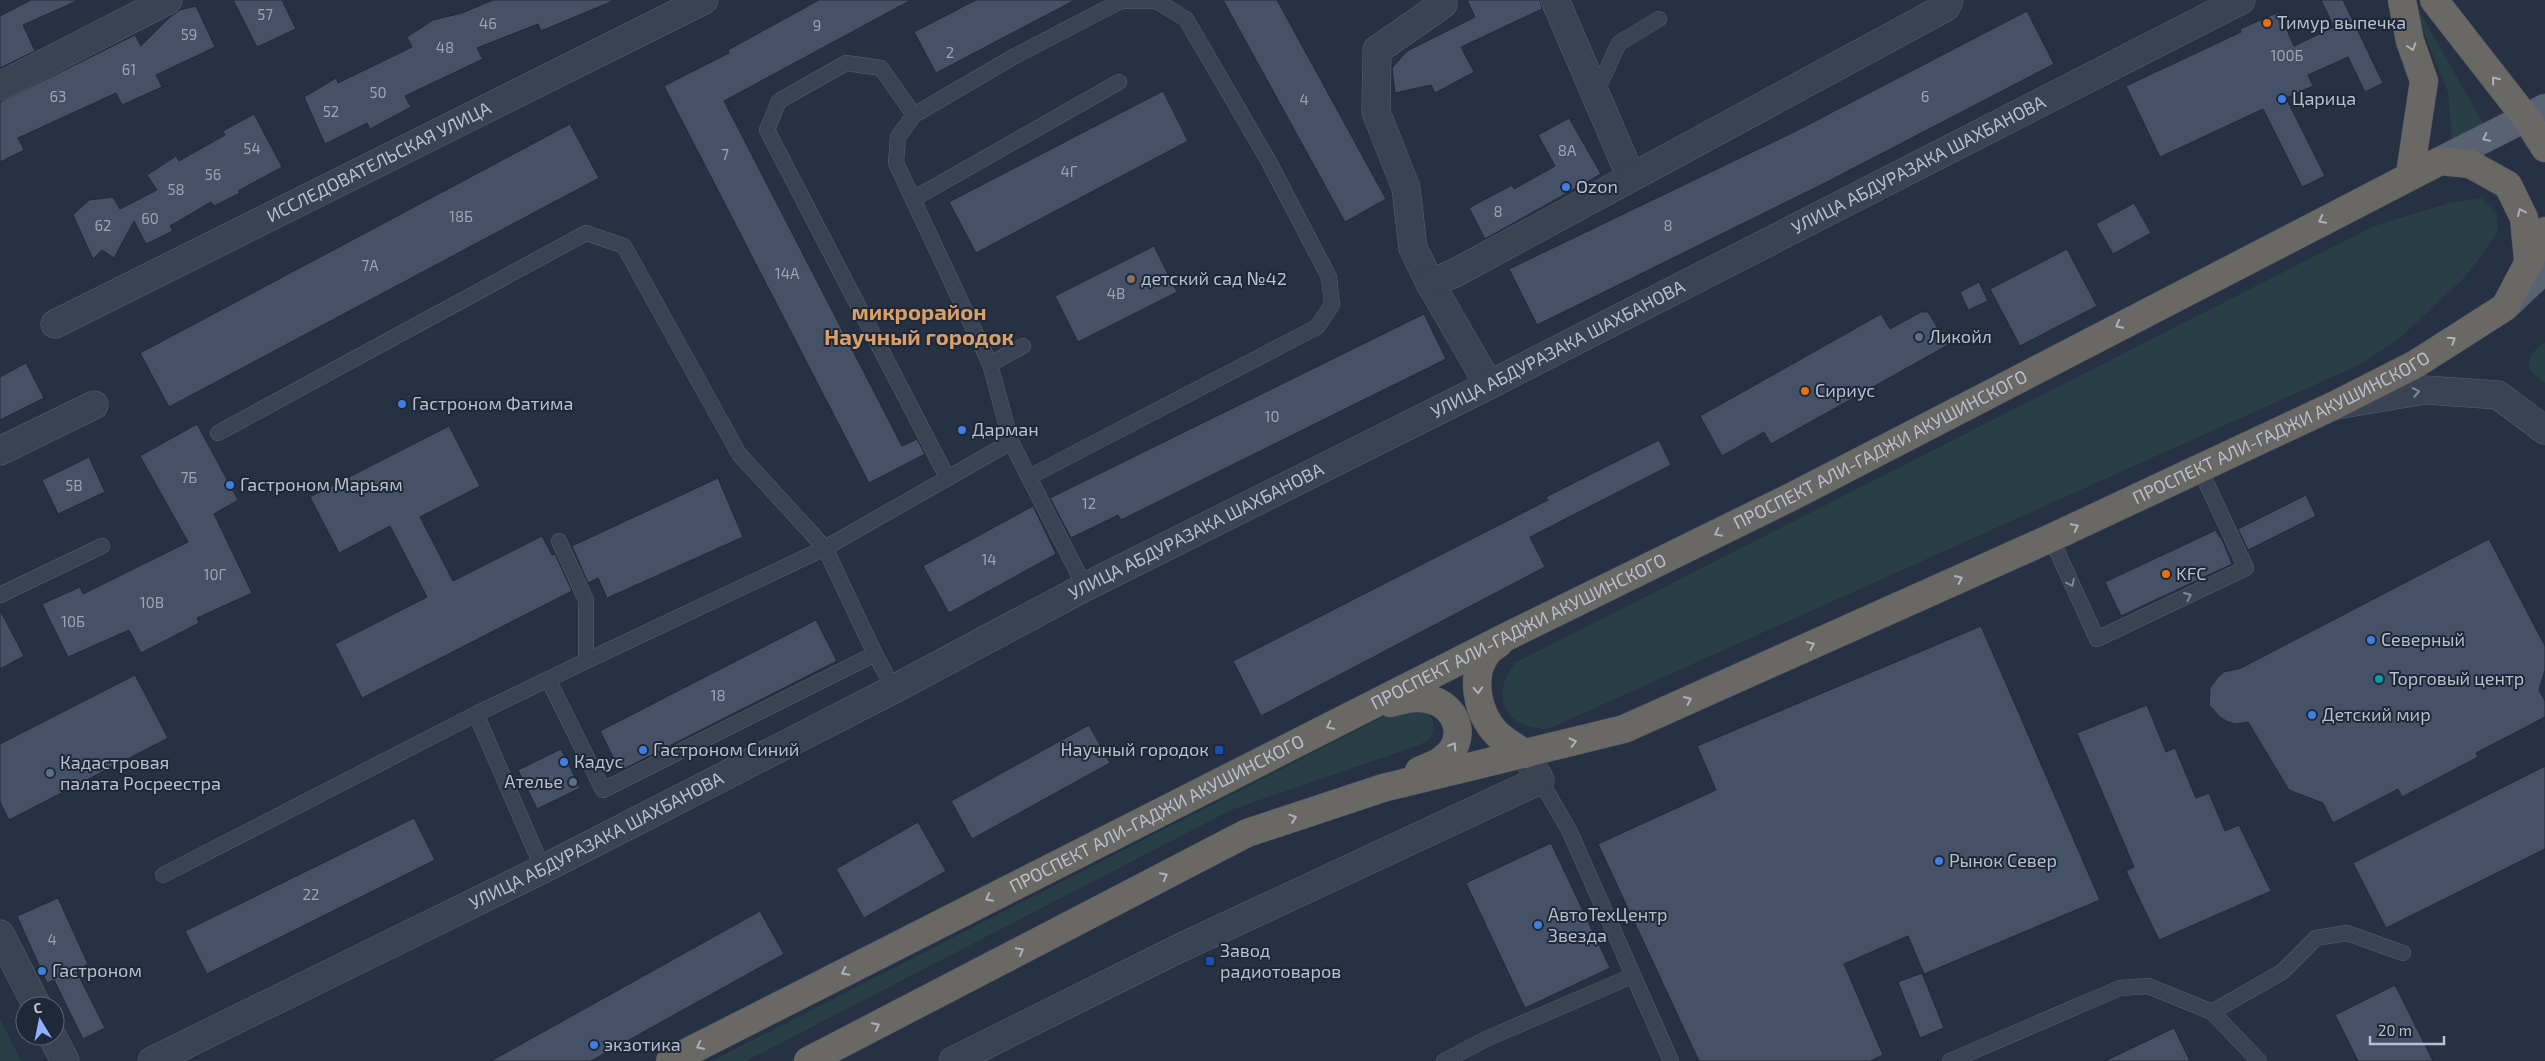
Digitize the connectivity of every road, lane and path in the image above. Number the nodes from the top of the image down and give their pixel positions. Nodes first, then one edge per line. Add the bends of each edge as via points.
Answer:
1 (168, 0) edge
2 (704, 0) edge
3 (1121, 0) edge
4 (1441, 0) edge
5 (1555, 0) edge
6 (1949, 0) edge
7 (2241, 0) edge
8 (2402, 0) edge
9 (2434, 0) edge
10 (1658, 19) dead end
11 (1120, 82) dead end
12 (0, 86) edge
13 (1595, 95) junction
14 (2535, 113) edge
15 (914, 115) junction
16 (2545, 147) edge
17 (2440, 161) junction
18 (2410, 174) junction
19 (1631, 177) junction
20 (913, 199) junction
21 (2545, 231) edge
22 (2537, 265) edge
23 (1430, 283) junction
24 (55, 324) dead end
25 (1023, 346) dead end
26 (990, 364) junction
27 (1489, 385) junction
28 (94, 405) dead end
29 (2333, 406) junction
30 (2545, 430) edge
31 (218, 433) dead end
32 (1012, 442) junction
33 (0, 451) edge
34 (2199, 467) junction
35 (946, 477) junction
36 (1030, 477) junction
37 (2051, 538) junction
38 (559, 541) dead end
39 (102, 546) dead end
40 (824, 548) junction
41 (1085, 587) junction
42 (0, 595) edge
43 (1508, 636) junction
44 (875, 654) junction
45 (586, 661) junction
46 (548, 679) junction
47 (894, 689) junction
48 (1362, 710) junction
49 (476, 714) junction
50 (1526, 754) junction
51 (1540, 780) junction
52 (1383, 788) junction
53 (543, 869) junction
54 (162, 875) dead end
55 (0, 934) edge
56 (2403, 953) dead end
57 (1632, 976) junction
58 (32, 996) edge
59 (2212, 1012) junction
60 (57, 1046) edge
61 (836, 1055) edge
62 (65, 1061) edge
63 (152, 1061) edge
64 (670, 1061) edge
65 (808, 1061) edge
66 (953, 1061) edge
67 (1444, 1061) edge
68 (1671, 1061) edge
69 (1950, 1061) edge
70 (2259, 1061) edge

1 - 12 street
2 - 24 street, ИССЛЕДОВАТЕЛЬСКАЯ УЛИЦА
3 - 15 lane
3 - 36 lane via 1156,1 1186,19 1268,160 1329,276 1332,304 1317,327
4 - 23 street via 1443,4 1377,50 1376,112 1406,188 1413,248
5 - 13 street
6 - 19 street via 1946,7
7 - 27 street, УЛИЦА АБДУРАЗАКА ШАХБАНОВА
8 -> 18 highway via 2410,42 2424,81
14 -> 9 highway
10 - 13 lane via 1619,43
11 - 20 lane
13 - 19 street
14 - 16 highway
14 -> 17 main road
15 - 20 lane via 898,137 896,163
15 - 35 lane via 881,68 846,63 779,101 767,130
17 - 18 highway, ПРОСПЕКТ АЛИ-ГАДЖИ АКУШИНСКОГО
22 -> 17 highway via 2524,218 2508,185 2470,164
18 -> 43 highway, ПРОСПЕКТ АЛИ-ГАДЖИ АКУШИНСКОГО via 1793,496
19 - 23 street via 1455,273
20 - 26 lane
21 - 22 highway
29 -> 22 highway, ПРОСПЕКТ АЛИ-ГАДЖИ АКУШИНСКОГО via 2414,365 2505,307
23 - 27 street
25 - 26 lane
26 - 32 lane
27 - 41 street, УЛИЦА АБДУРАЗАКА ШАХБАНОВА
28 - 33 street
29 -> 30 street via 2426,390 2498,395
29 - 34 highway, ПРОСПЕКТ АЛИ-ГАДЖИ АКУШИНСКОГО
31 - 40 lane via 586,233 624,246 739,454
32 - 35 lane
32 - 36 lane
37 -> 34 highway, ПРОСПЕКТ АЛИ-ГАДЖИ АКУШИНСКОГО
37 -> 34 lane via 2097,639 2246,568
35 - 40 lane
36 - 41 lane
50 -> 37 highway, ПРОСПЕКТ АЛИ-ГАДЖИ АКУШИНСКОГО via 1634,724
38 - 45 lane via 586,600
39 - 42 lane
40 - 44 lane
40 - 45 lane
41 - 47 street, УЛИЦА АБДУРАЗАКА ШАХБАНОВА
43 - 48 highway, ПРОСПЕКТ АЛИ-ГАДЖИ АКУШИНСКОГО
43 -> 50 highway via 1486,654 1477,677 1478,697 1497,734
44 - 46 lane via 603,790
44 - 47 lane
45 - 46 lane
46 - 49 lane
47 - 53 street, УЛИЦА АБДУРАЗАКА ШАХБАНОВА
52 -> 48 highway via 1443,759 1458,742 1458,730 1445,706 1430,699 1415,697
48 -> 64 highway, ПРОСПЕКТ АЛИ-ГАДЖИ АКУШИНСКОГО
49 - 53 lane
49 - 54 lane
50 - 51 street
50 - 52 highway, ПРОСПЕКТ АЛИ-ГАДЖИ АКУШИНСКОГО
51 - 57 lane via 1569,830
51 - 66 street via 1180,948
61 -> 52 highway, ПРОСПЕКТ АЛИ-ГАДЖИ АКУШИНСКОГО via 1247,833
53 - 63 street, УЛИЦА АБДУРАЗАКА ШАХБАНОВА
55 - 58 street
56 - 59 lane via 2347,933 2316,938 2282,972
57 - 67 lane via 1486,1039
57 - 68 lane
59 - 69 lane via 2148,986 2120,988
59 - 70 lane
60 - 62 street
61 - 65 highway, ПРОСПЕКТ АЛИ-ГАДЖИ АКУШИНСКОГО

